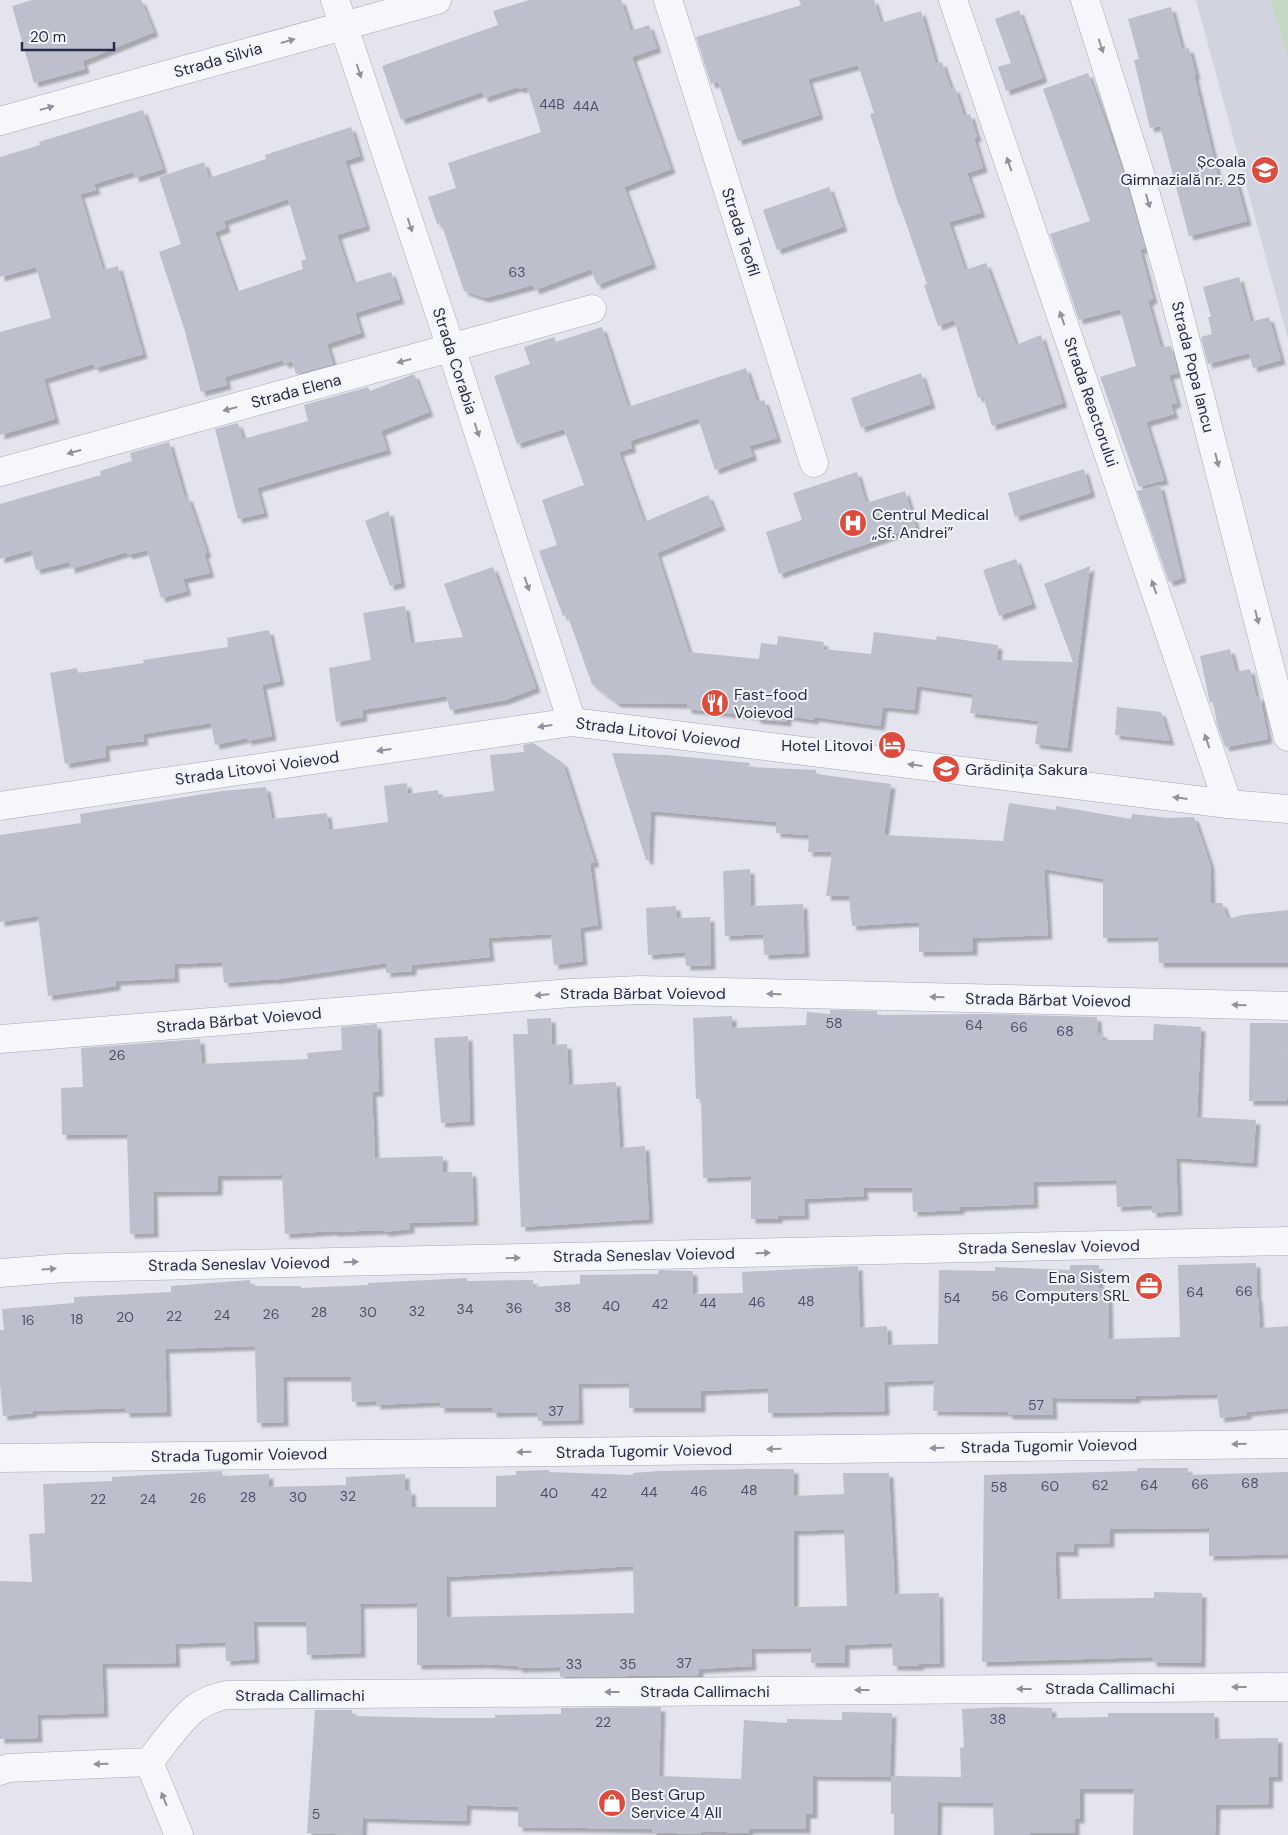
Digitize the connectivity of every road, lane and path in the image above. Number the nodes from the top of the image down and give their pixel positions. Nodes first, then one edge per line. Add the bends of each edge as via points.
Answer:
1 (437, 0) edge
2 (668, 0) edge
3 (954, 0) edge
4 (1085, 0) edge
5 (339, 12) edge
6 (0, 121) edge
7 (592, 309) dead end
8 (451, 348) junction
9 (814, 463) dead end
10 (0, 472) edge
11 (572, 722) junction
12 (1288, 737) edge
13 (1228, 804) junction
14 (0, 806) edge
15 (1288, 809) edge
16 (1288, 1006) edge
17 (0, 1039) edge
18 (1288, 1241) edge
19 (0, 1273) edge
20 (1288, 1444) edge
21 (0, 1458) edge
22 (1288, 1687) edge
23 (149, 1762) junction
24 (0, 1771) edge
25 (179, 1835) edge

1 - 5 street, Strada Silvia
2 - 9 street, Strada Teofil
13 -> 3 street, Strada Reactorului
4 -> 12 street, Strada Popa Iancu via 1137,161 1173,291
6 -> 5 street, Strada Silvia
5 -> 8 street, Strada Corabia
7 - 8 street, Strada Elena
8 -> 10 street, Strada Elena
8 -> 11 street, Strada Corabia
13 -> 11 street, Strada Litovoi Voievod
11 -> 14 street, Strada Litovoi Voievod
13 - 15 street, Strada Litovoi Voievod
16 -> 17 street, Strada Bărbat Voievod via 640,990 571,992
19 -> 18 street, Strada Seneslav Voievod via 85,1268
20 -> 21 street, Strada Tugomir Voievod
22 -> 23 street, Strada Callimachi via 226,1695 195,1709
23 -> 24 street via 8,1768
25 -> 23 street

